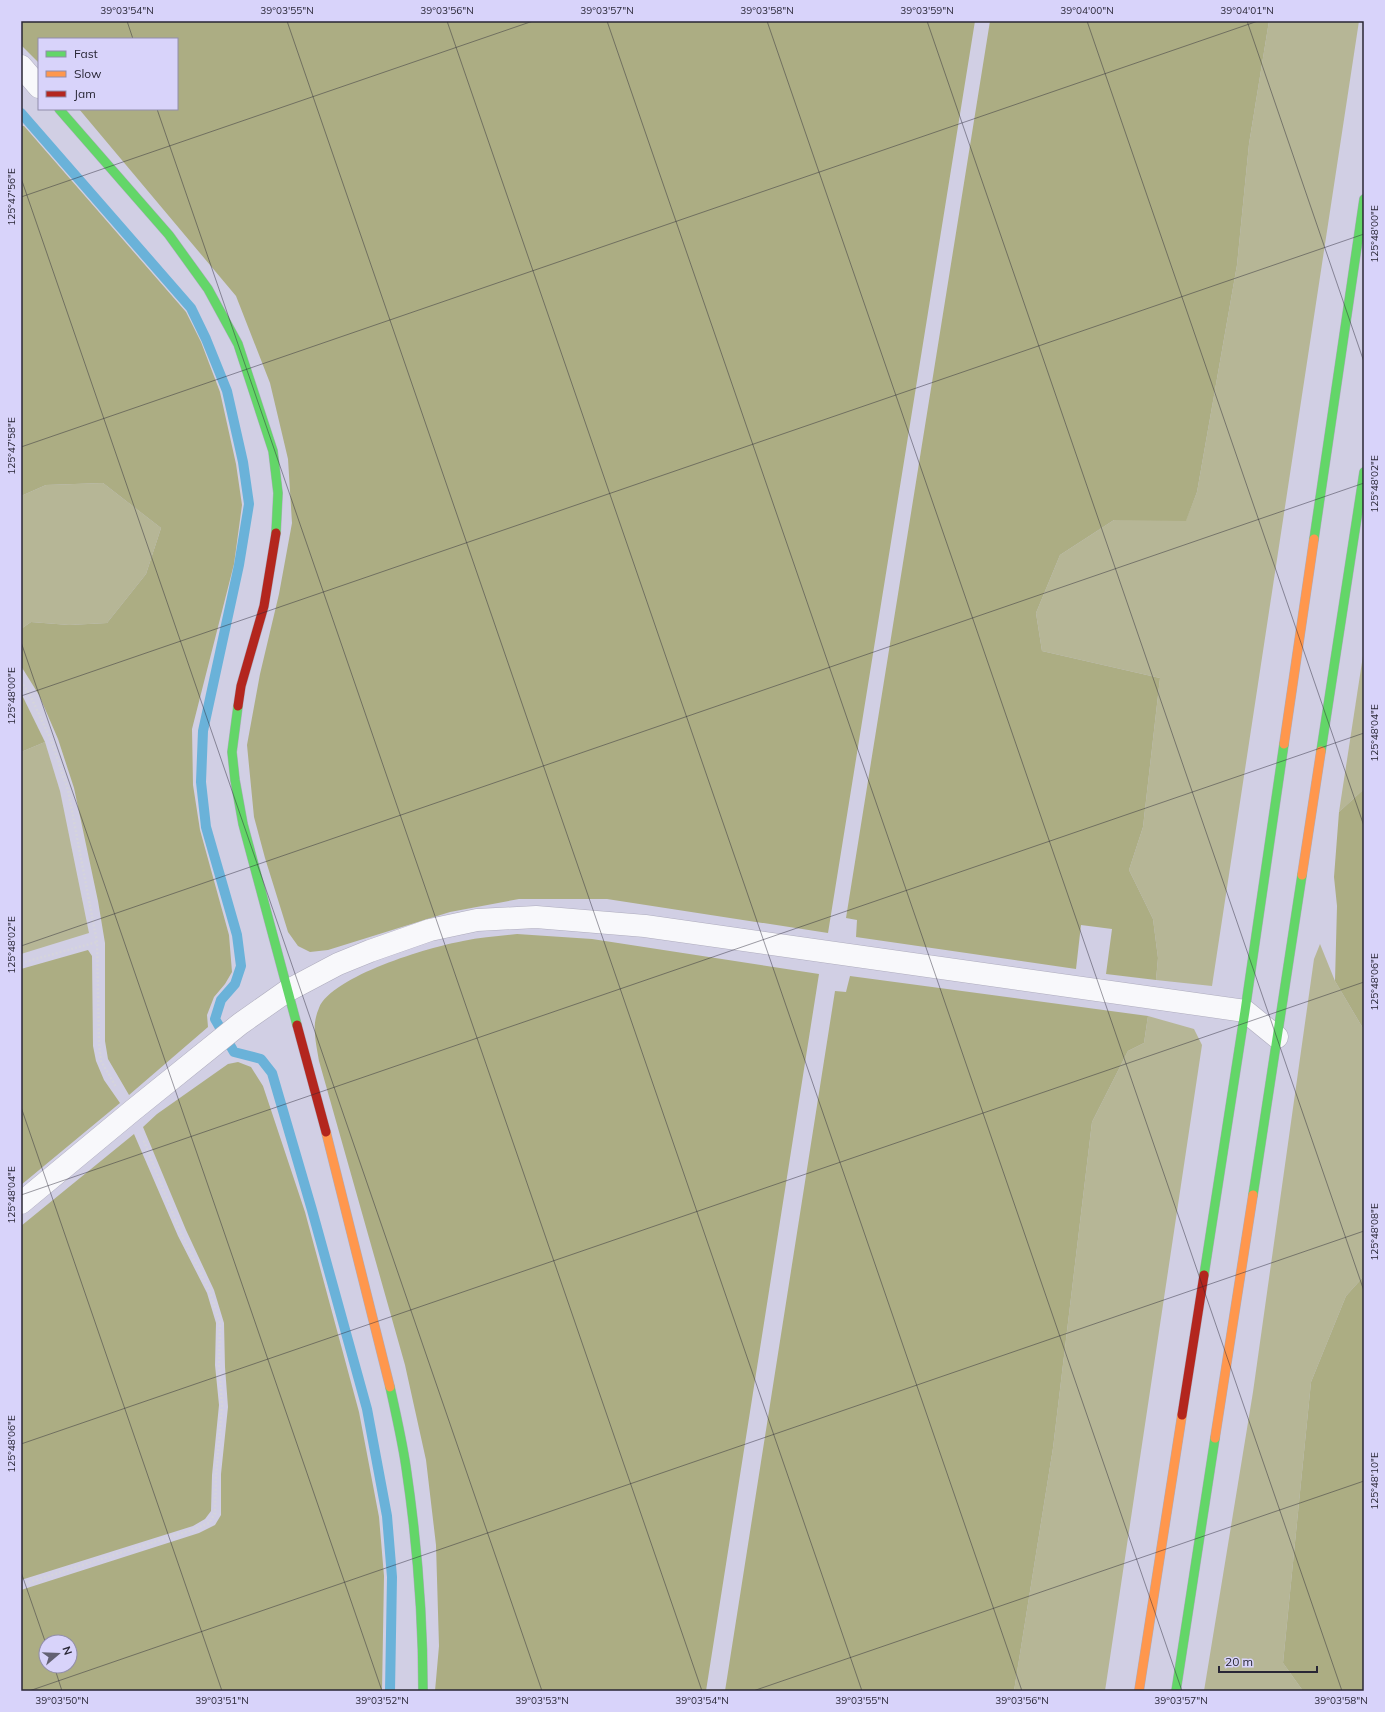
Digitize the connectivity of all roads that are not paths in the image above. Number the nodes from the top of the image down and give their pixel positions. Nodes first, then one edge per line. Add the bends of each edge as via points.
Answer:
1 (21, 66) edge
2 (38, 86) edge
3 (60, 110) edge
4 (1364, 199) edge
5 (1364, 472) edge
6 (287, 991) junction
7 (1244, 1011) junction
8 (1277, 1037) junction
9 (21, 1203) edge
10 (423, 1691) edge
11 (1139, 1691) edge
12 (1176, 1691) edge

1 - 2 street
3 - 6 main road via 169,235 208,289 238,344 273,452 278,493 275,545 264,606 241,686 232,752 243,824
4 - 7 main road
5 - 8 main road
6 - 7 street via 338,964 430,930 477,920 536,917 645,926
6 - 9 street via 240,1024
6 - 10 main road via 376,1325 406,1467 423,1636
7 - 8 street
7 - 11 main road
8 - 12 main road

